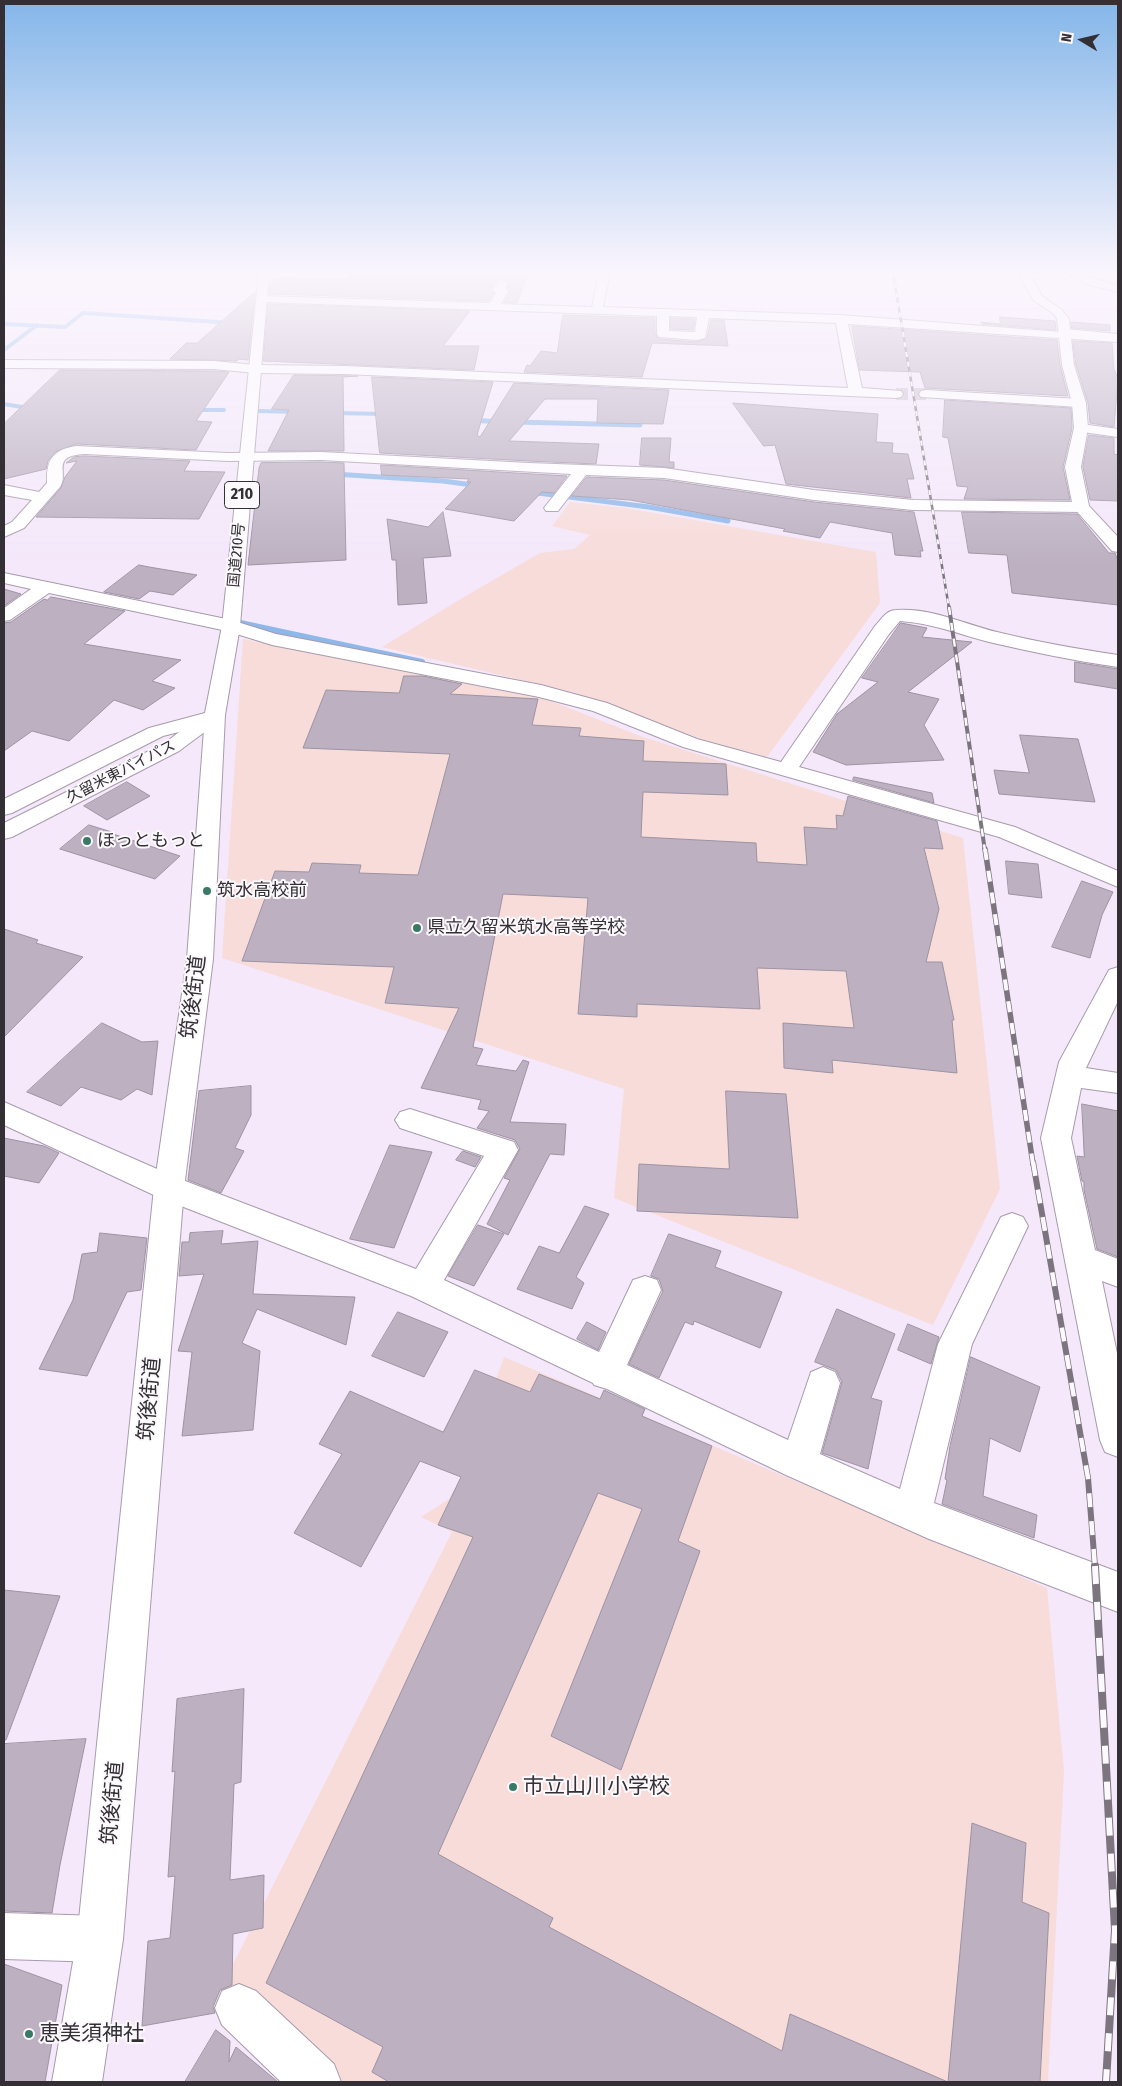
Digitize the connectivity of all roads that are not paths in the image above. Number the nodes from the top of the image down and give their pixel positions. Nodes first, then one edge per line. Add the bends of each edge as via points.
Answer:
1 (255, 370) edge
2 (352, 370) edge
3 (852, 370) edge
4 (1070, 370) edge
5 (856, 393) junction
6 (896, 394) tunnel mouth
7 (926, 394) tunnel mouth
8 (1079, 403) junction
9 (1081, 428) junction
10 (1118, 434) edge
11 (246, 456) junction
12 (582, 470) junction
13 (4, 490) edge
14 (43, 497) junction
15 (1081, 507) junction
16 (552, 508) dead end
17 (4, 532) edge
18 (1118, 547) edge
19 (4, 578) edge
20 (46, 587) junction
21 (4, 616) edge
22 (231, 626) junction
23 (1118, 661) edge
24 (215, 716) junction
25 (785, 771) junction
26 (4, 808) edge
27 (4, 832) edge
28 (1118, 880) edge
29 (1118, 976) edge
30 (1110, 1010) edge
31 (1070, 1076) junction
32 (1118, 1083) edge
33 (4, 1113) edge
34 (410, 1120) dead end
35 (169, 1188) junction
36 (1012, 1226) dead end
37 (1081, 1259) junction
38 (1118, 1272) edge
39 (423, 1286) junction
40 (645, 1290) dead end
41 (606, 1374) junction
42 (823, 1382) dead end
43 (1118, 1440) edge
44 (799, 1463) junction
45 (913, 1513) junction
46 (1118, 1592) edge
47 (4, 1936) edge
48 (100, 1939) junction
49 (239, 2008) dead end
50 (77, 2082) edge
51 (316, 2082) edge

1 - 11 main road, 国道210号 / 210
2 - 5 main road
3 - 5 main road
4 - 8 main road
5 - 6 main road
7 - 8 main road
8 - 9 main road
9 - 10 main road
9 - 15 main road via 1073,467
11 - 12 main road via 321,456
11 - 14 main road via 70,450 62,454 54,469 55,484
11 - 22 main road, 国道210号 / 210
12 - 15 main road via 664,473 814,495 913,505
12 - 16 main road
13 - 14 main road
14 - 17 main road via 18,525
15 - 18 main road
19 - 20 main road
20 - 21 main road
20 - 22 main road
22 - 24 main road, 国道210号 / 210
22 - 25 main road via 272,639 541,691 600,708 690,744
23 - 25 main road via 993,637 924,618 895,615
24 - 26 main road, 久留米東バイパス via 156,732
24 - 27 main road, 久留米東バイパス via 172,747
24 - 35 main road, 筑後街道 via 200,959
25 - 28 main road via 1008,832
29 - 30 main road
30 - 31 main road via 1073,1062
31 - 32 main road
31 - 37 main road via 1056,1138
33 - 35 main road
34 - 39 main road via 503,1150
35 - 39 main road
35 - 48 main road, 筑後街道
36 - 45 main road via 955,1344
37 - 38 main road
37 - 43 main road
39 - 41 main road
40 - 41 main road
41 - 44 main road
42 - 44 main road
44 - 45 main road
45 - 46 main road
47 - 48 main road
48 - 50 main road, 筑後街道
49 - 51 main road

